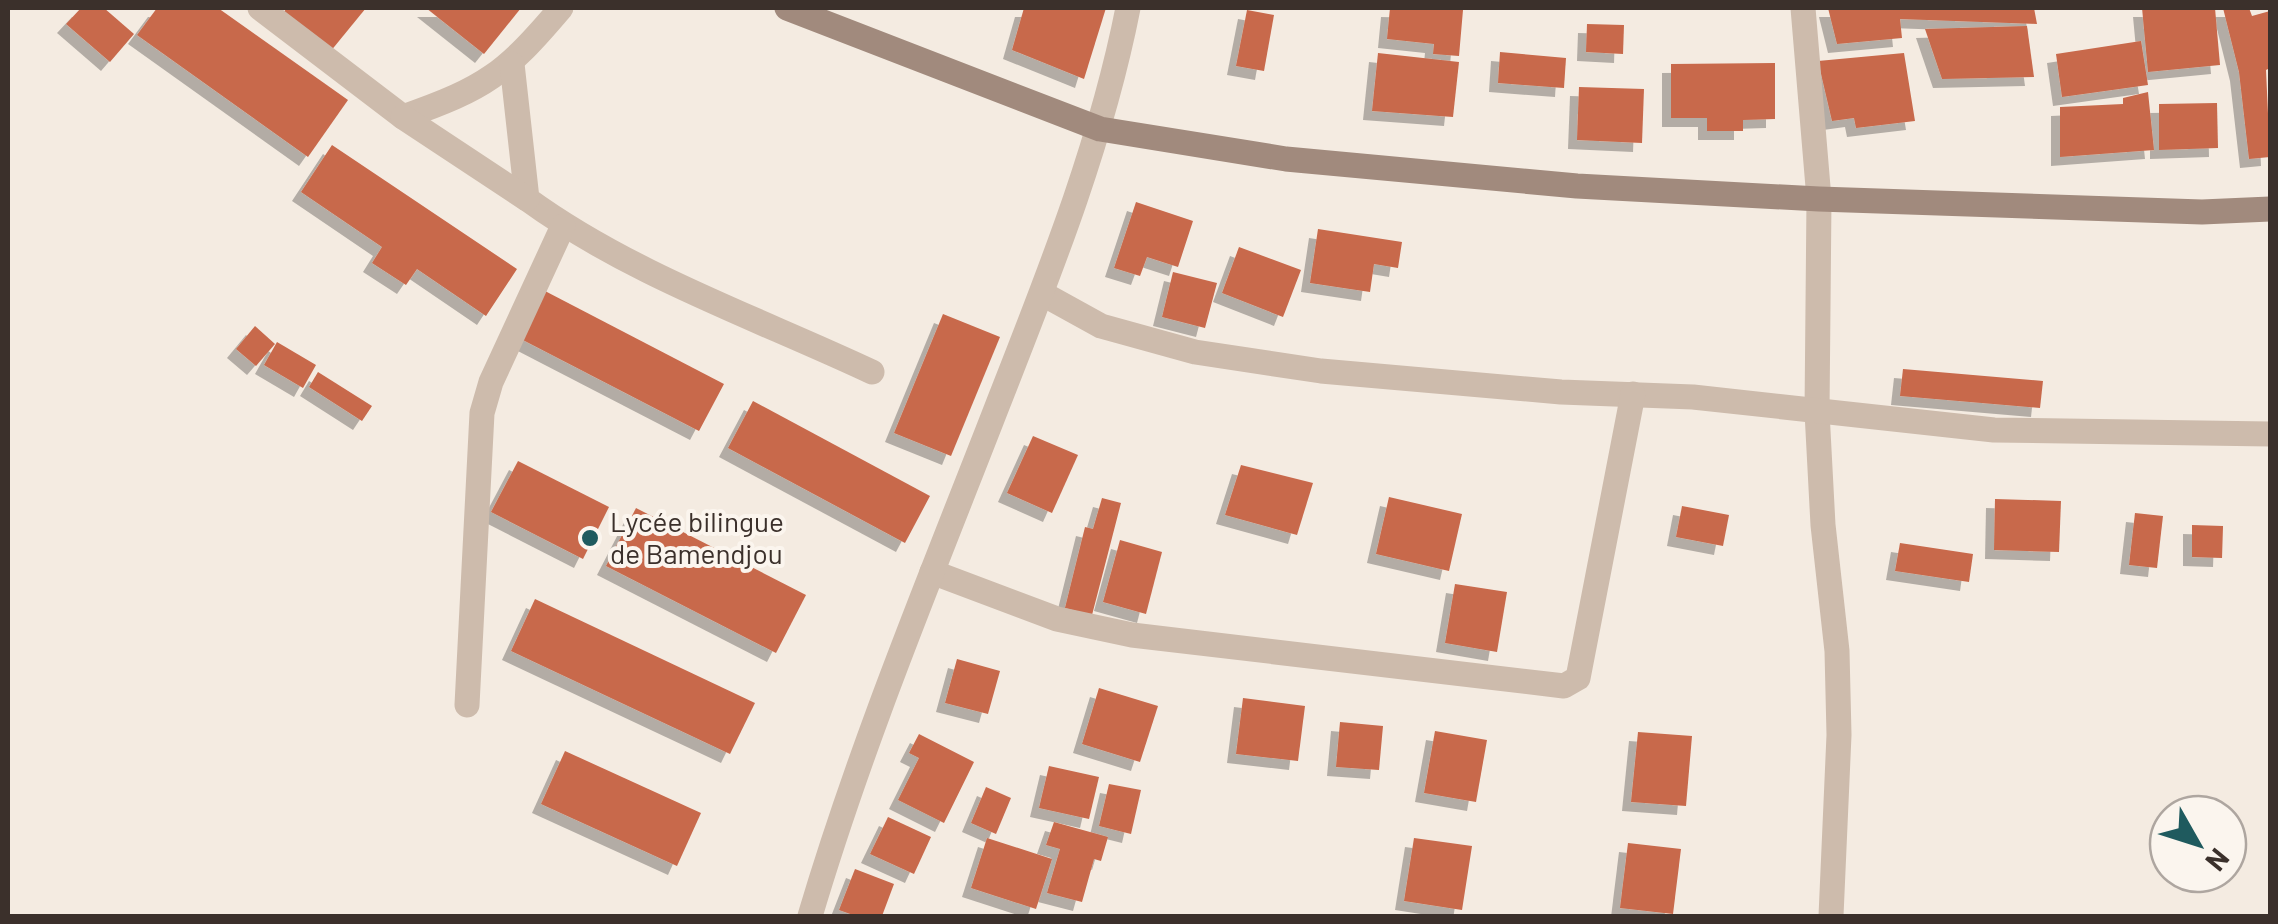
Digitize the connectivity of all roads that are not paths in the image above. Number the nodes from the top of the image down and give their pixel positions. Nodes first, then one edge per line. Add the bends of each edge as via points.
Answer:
1 (260, 8) edge
2 (561, 8) edge
3 (786, 8) edge
4 (1128, 8) edge
5 (1803, 8) edge
6 (512, 64) junction
7 (403, 116) junction
8 (1100, 129) junction
9 (528, 199) junction
10 (1818, 199) junction
11 (2270, 209) edge
12 (564, 226) junction
13 (1043, 294) junction
14 (872, 372) dead end
15 (1633, 394) junction
16 (1817, 412) junction
17 (2270, 434) edge
18 (932, 572) junction
19 (467, 705) dead end
20 (810, 916) edge
21 (1831, 916) edge

1 - 7 street
2 - 6 street
3 - 8 main road
4 - 8 street
5 - 10 street
6 - 7 street via 476,90
6 - 9 street
7 - 9 street
8 - 10 main road via 1286,159 1578,186
8 - 13 street
9 - 12 street
10 - 11 main road
10 - 16 street
12 - 14 street
12 - 19 street via 482,413
13 - 15 street via 1102,326 1195,352 1321,371
13 - 18 street
15 - 16 street
15 - 18 street via 1578,678 1564,686 1132,634 1057,619
16 - 17 street via 1994,430
16 - 21 street via 1839,734
18 - 20 street via 859,761

